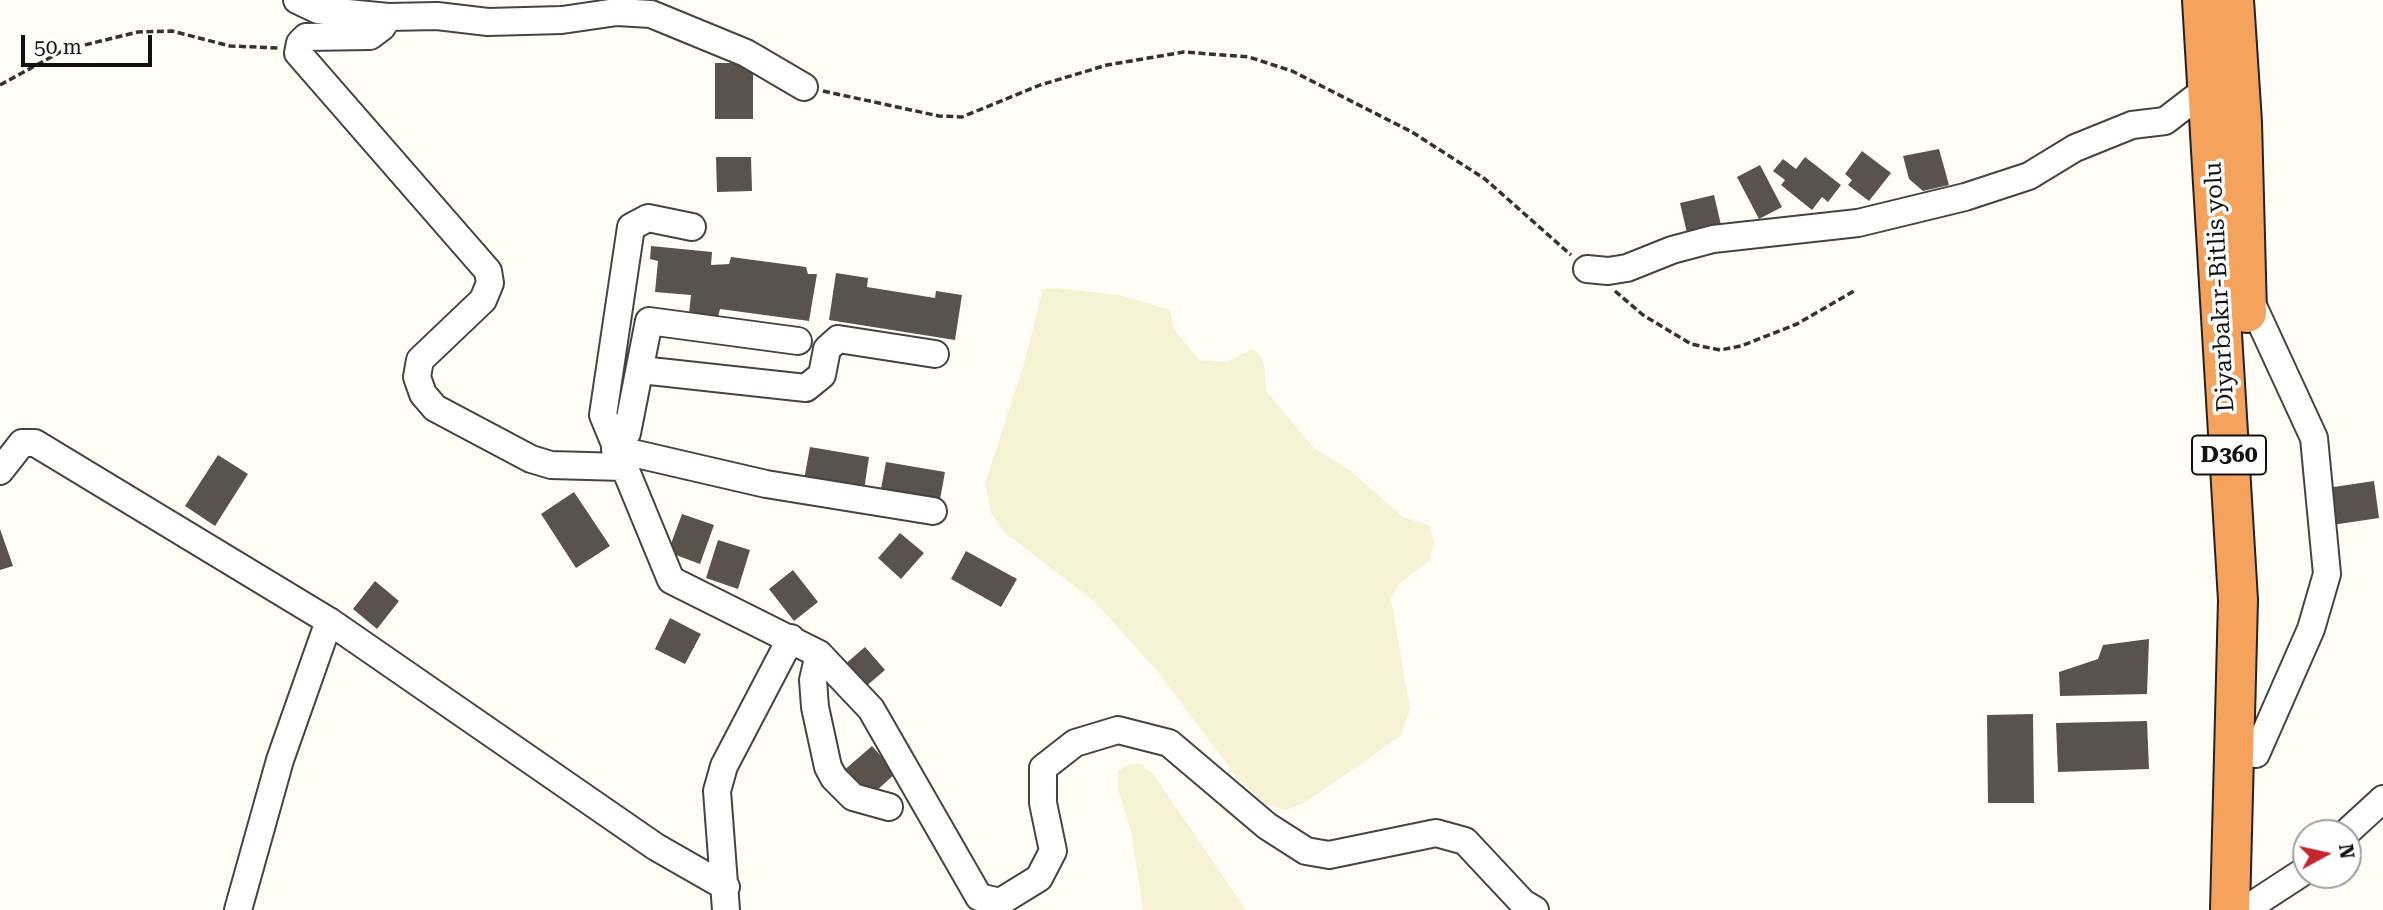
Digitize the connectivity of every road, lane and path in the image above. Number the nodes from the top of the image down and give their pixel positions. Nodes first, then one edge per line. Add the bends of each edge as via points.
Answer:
1 (296, 0) edge
2 (2202, 0) edge
3 (2234, 0) edge
4 (388, 18) junction
5 (298, 48) junction
6 (0, 85) edge
7 (804, 87) joint
8 (2208, 88) junction
9 (692, 227) dead end
10 (1587, 269) junction
11 (2246, 290) junction
12 (1854, 291) dead end
13 (798, 341) dead end
14 (935, 354) dead end
15 (641, 370) junction
16 (619, 458) junction
17 (0, 471) edge
18 (933, 511) dead end
19 (329, 621) junction
20 (791, 638) junction
21 (819, 654) junction
22 (2256, 754) junction
23 (2383, 799) edge
24 (889, 807) dead end
25 (2361, 819) edge
26 (2292, 879) edge
27 (726, 898) edge
28 (2248, 907) edge
29 (238, 910) edge
30 (1535, 910) edge

1 - 4 street via 318,10
2 - 8 highway, Diyarbakır-Bitlis yolu / D360
3 - 11 highway, Diyarbakır-Bitlis yolu / D360
4 - 5 street via 370,36 309,36
4 - 7 street via 438,16 513,22 617,12 650,14 746,53
5 - 6 path via 230,46 184,33 138,32 64,50
5 - 16 street via 304,62 488,271 490,283 482,300 420,360 417,377 428,402 531,460 551,465
7 - 10 path via 962,117 1040,85 1107,65 1184,52 1249,57 1292,71 1412,132 1485,179
8 - 10 street via 2165,121 2132,125 2075,148 2029,176 1965,197 1858,223 1713,239 1627,268
8 - 28 highway, Diyarbakır-Bitlis yolu / D360 via 2238,600
9 - 16 street via 648,218 631,227 603,415
10 - 12 path via 1643,314 1691,344 1710,349 1752,343 1797,324
11 - 22 highway, Diyarbakır-Bitlis yolu / D360 via 2258,492
11 - 22 street via 2314,438 2327,574 2311,629
13 - 15 street via 649,321
14 - 15 street via 838,339 827,349 822,375 806,388
15 - 16 street
16 - 18 street
16 - 20 street via 671,580
17 - 19 street via 22,443 35,443
19 - 27 street
19 - 29 street via 281,760
20 - 21 street
20 - 27 street via 724,766 717,791
21 - 24 street via 813,680 815,707 828,767 853,797
21 - 30 street via 871,709 979,897 1000,902 1039,878 1053,852 1043,803 1043,768 1074,743 1118,730 1169,743 1267,826 1306,851 1329,855 1436,833 1465,841
22 - 28 highway, Diyarbakır-Bitlis yolu / D360
23 - 25 street
26 - 28 street

